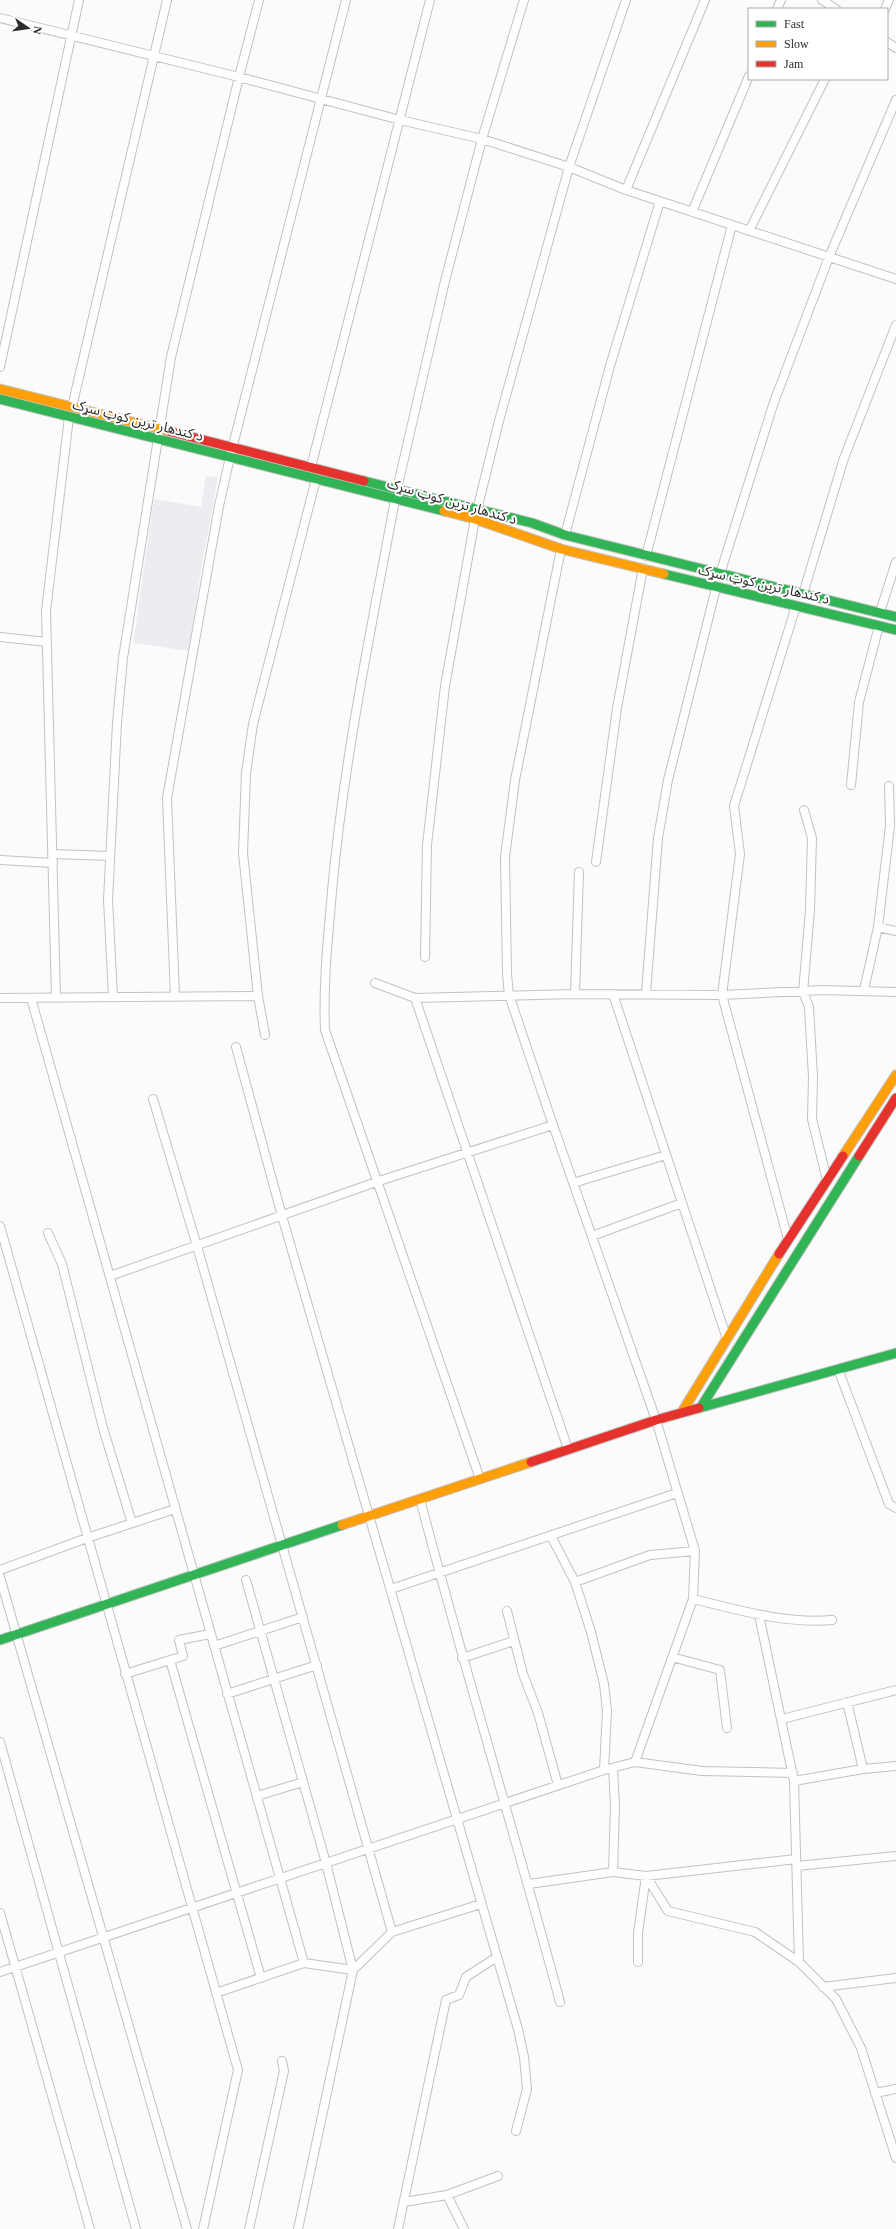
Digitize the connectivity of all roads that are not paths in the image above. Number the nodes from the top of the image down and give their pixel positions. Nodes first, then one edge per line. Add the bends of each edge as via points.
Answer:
1 (79, 0) edge
2 (167, 0) edge
3 (259, 0) edge
4 (346, 0) edge
5 (430, 0) edge
6 (524, 0) edge
7 (626, 0) edge
8 (705, 0) edge
9 (822, 0) edge
10 (834, 8) edge
11 (0, 18) edge
12 (70, 36) junction
13 (154, 57) junction
14 (239, 77) junction
15 (748, 78) edge
16 (824, 80) edge
17 (321, 98) junction
18 (896, 100) edge
19 (400, 120) junction
20 (482, 139) junction
21 (569, 167) junction
22 (626, 190) junction
23 (660, 202) junction
24 (692, 212) junction
25 (732, 225) junction
26 (749, 231) junction
27 (829, 257) junction
28 (896, 279) edge
29 (896, 325) edge
30 (0, 367) edge
31 (0, 389) edge
32 (0, 399) edge
33 (72, 407) junction
34 (69, 417) junction
35 (160, 429) junction
36 (158, 439) junction
37 (233, 448) junction
38 (230, 457) junction
39 (311, 468) junction
40 (316, 479) junction
41 (397, 489) junction
42 (395, 500) junction
43 (477, 510) junction
44 (475, 519) junction
45 (565, 535) junction
46 (561, 549) junction
47 (646, 556) junction
48 (896, 562) edge
49 (643, 568) junction
50 (720, 574) junction
51 (716, 588) junction
52 (803, 594) junction
53 (796, 606) junction
54 (880, 612) junction
55 (896, 617) edge
56 (879, 626) junction
57 (896, 630) edge
58 (0, 636) edge
59 (47, 642) junction
60 (851, 785) dead end
61 (889, 786) dead end
62 (804, 810) dead end
63 (53, 854) junction
64 (110, 856) junction
65 (0, 860) edge
66 (596, 862) dead end
67 (53, 863) junction
68 (578, 872) dead end
69 (878, 927) junction
70 (896, 931) edge
71 (425, 957) dead end
72 (375, 983) dead end
73 (864, 990) junction
74 (803, 992) junction
75 (896, 992) edge
76 (575, 994) junction
77 (613, 994) junction
78 (646, 994) junction
79 (510, 995) junction
80 (722, 995) junction
81 (258, 996) junction
82 (113, 997) junction
83 (175, 997) junction
84 (0, 998) edge
85 (31, 998) junction
86 (56, 998) junction
87 (416, 998) junction
88 (265, 1034) dead end
89 (236, 1047) dead end
90 (896, 1075) edge
91 (896, 1098) edge
92 (153, 1099) dead end
93 (553, 1125) junction
94 (468, 1154) junction
95 (666, 1155) junction
96 (827, 1180) junction
97 (379, 1182) junction
98 (573, 1183) junction
99 (682, 1203) junction
100 (282, 1216) junction
101 (0, 1226) edge
102 (48, 1233) dead end
103 (592, 1236) junction
104 (788, 1239) junction
105 (197, 1246) junction
106 (110, 1276) junction
107 (727, 1338) junction
108 (896, 1353) edge
109 (838, 1369) junction
110 (701, 1407) junction
111 (682, 1412) junction
112 (656, 1420) junction
113 (568, 1449) junction
114 (480, 1479) junction
115 (677, 1493) junction
116 (420, 1499) junction
117 (175, 1508) junction
118 (896, 1508) edge
119 (370, 1516) junction
120 (132, 1523) junction
121 (551, 1536) junction
122 (87, 1538) junction
123 (282, 1546) junction
124 (695, 1551) junction
125 (0, 1570) edge
126 (439, 1573) junction
127 (194, 1575) junction
128 (0, 1577) edge
129 (246, 1580) dead end
130 (575, 1582) junction
131 (391, 1589) junction
132 (693, 1598) junction
133 (105, 1605) junction
134 (507, 1611) dead end
135 (303, 1616) junction
136 (759, 1616) junction
137 (832, 1620) dead end
138 (261, 1630) junction
139 (210, 1634) junction
140 (18, 1635) junction
141 (0, 1640) edge
142 (514, 1641) junction
143 (214, 1646) junction
144 (672, 1657) junction
145 (462, 1658) junction
146 (170, 1660) junction
147 (316, 1665) junction
148 (125, 1674) junction
149 (273, 1679) junction
150 (896, 1690) edge
151 (227, 1694) junction
152 (847, 1702) junction
153 (782, 1719) junction
154 (727, 1728) dead end
155 (0, 1742) edge
156 (635, 1762) junction
157 (896, 1766) edge
158 (613, 1768) junction
159 (604, 1770) junction
160 (863, 1770) junction
161 (794, 1777) junction
162 (303, 1782) junction
163 (558, 1785) junction
164 (257, 1796) junction
165 (506, 1803) junction
166 (458, 1819) junction
167 (369, 1848) junction
168 (896, 1856) edge
169 (326, 1863) junction
170 (797, 1863) junction
171 (613, 1872) junction
172 (646, 1876) junction
173 (280, 1878) junction
174 (529, 1884) junction
175 (237, 1892) junction
176 (481, 1904) junction
177 (191, 1908) junction
178 (0, 1913) edge
179 (392, 1932) junction
180 (104, 1937) junction
181 (58, 1952) junction
182 (497, 1957) junction
183 (638, 1962) dead end
184 (799, 1962) junction
185 (304, 1963) junction
186 (15, 1967) junction
187 (353, 1970) junction
188 (0, 1972) edge
189 (261, 1978) junction
190 (896, 1978) edge
191 (824, 1987) junction
192 (216, 1993) junction
193 (560, 2002) dead end
194 (282, 2062) dead end
195 (896, 2089) edge
196 (875, 2093) junction
197 (516, 2131) dead end
198 (896, 2158) edge
199 (498, 2176) dead end
200 (447, 2195) junction
201 (404, 2202) junction
202 (90, 2229) edge
203 (136, 2229) edge
204 (187, 2229) edge
205 (202, 2229) edge
206 (249, 2229) edge
207 (298, 2229) edge
208 (398, 2229) edge
209 (464, 2229) edge

1 - 12 street
2 - 13 street
3 - 14 street
4 - 17 street
5 - 19 street
6 - 20 street
7 - 21 street
8 - 22 street
9 - 10 street
11 - 12 street
12 - 13 street
12 - 30 street
13 - 14 street
13 - 33 street
14 - 17 street
14 - 35 street via 171,357
15 - 24 street
16 - 26 street
17 - 19 street
17 - 37 street
18 - 27 street
19 - 20 street
19 - 39 street
20 - 21 street
20 - 41 street via 445,281
21 - 22 street
21 - 43 street
22 - 23 street
23 - 24 street
23 - 45 street via 610,366
24 - 25 street
25 - 26 street
25 - 47 street
26 - 27 street
27 - 28 street
27 - 50 street via 774,402
29 - 52 street via 844,458
31 - 33 main road, د کندهار ترين کوټ سړک
32 - 34 main road, د کندهار ترين کوټ سړک
33 - 35 main road, د کندهار ترين کوټ سړک
34 - 36 main road, د کندهار ترين کوټ سړک
34 - 59 street via 46,611
35 - 36 street
35 - 37 main road, د کندهار ترين کوټ سړک
36 - 38 main road, د کندهار ترين کوټ سړک
36 - 64 street via 123,658 116,723
37 - 38 street
37 - 39 main road, د کندهار ترين کوټ سړک
38 - 40 main road, د کندهار ترين کوټ سړک
38 - 83 street via 167,798
39 - 41 main road, د کندهار ترين کوټ سړک
40 - 42 main road, د کندهار ترين کوټ سړک
40 - 81 street via 253,724 246,773 243,853
41 - 43 main road, د کندهار ترين کوټ سړک
42 - 44 main road, د کندهار ترين کوټ سړک
42 - 97 street via 337,831 324,982 325,1030
43 - 45 main road, د کندهار ترين کوټ سړک
44 - 46 main road, د کندهار ترين کوټ سړک
44 - 71 street via 445,686 428,830
45 - 46 main road
45 - 47 main road, د کندهار ترين کوټ سړک
46 - 49 main road, د کندهار ترين کوټ سړک
46 - 79 street via 515,780 505,857 506,958
47 - 50 main road, د کندهار ترين کوټ سړک
48 - 54 street
49 - 51 main road, د کندهار ترين کوټ سړک
49 - 66 street via 617,708
50 - 52 main road, د کندهار ترين کوټ سړک
51 - 53 main road, د کندهار ترين کوټ سړک
51 - 78 street via 668,780 658,838
52 - 54 main road, د کندهار ترين کوټ سړک
53 - 56 main road, د کندهار ترين کوټ سړک
53 - 80 street via 734,806 740,854
54 - 55 main road, د کندهار ترين کوټ سړک
56 - 57 main road, د کندهار ترين کوټ سړک
56 - 60 street via 859,702
58 - 59 street
59 - 63 street
61 - 69 street via 890,826
62 - 74 street via 812,838 810,910
63 - 64 street
63 - 67 street
64 - 82 street via 108,900
65 - 67 street
67 - 86 street
68 - 76 street
69 - 70 street
69 - 73 street
72 - 87 street
73 - 74 street
73 - 75 street
74 - 80 street
74 - 96 street via 809,1008 813,1077 812,1119
76 - 77 street
76 - 79 street
77 - 78 street
77 - 95 street
78 - 80 street
79 - 87 street
79 - 93 street
80 - 104 street
81 - 83 street
81 - 88 street
82 - 83 street
82 - 86 street
84 - 85 street
85 - 86 street
85 - 106 street
87 - 94 street
89 - 100 street
90 - 96 main road
91 - 110 main road
92 - 105 street
93 - 94 street
93 - 98 street
94 - 97 street
94 - 113 street
95 - 98 street
95 - 99 street
96 - 104 main road
97 - 100 street
97 - 114 street
98 - 103 street
99 - 103 street
99 - 107 street
100 - 105 street
100 - 119 street
101 - 122 street
102 - 120 street via 62,1264 103,1428
103 - 112 street
104 - 107 main road
105 - 106 street
105 - 123 street
106 - 117 street
107 - 111 main road
108 - 109 main road
109 - 110 main road
109 - 118 street via 889,1504
110 - 111 main road
111 - 112 main road
112 - 113 main road
112 - 115 street
113 - 114 main road
114 - 116 main road
115 - 121 street
115 - 124 street
116 - 119 main road
116 - 126 street
117 - 120 street
117 - 127 street
119 - 123 main road
119 - 131 street
120 - 122 street
121 - 126 street
121 - 130 street
122 - 125 street
122 - 133 street
123 - 127 main road
123 - 135 street
124 - 130 street via 650,1555
124 - 132 street
126 - 131 street
126 - 145 street
127 - 133 main road
127 - 139 street
128 - 140 street
129 - 138 street
130 - 159 street via 604,1684 607,1711
131 - 166 street
132 - 136 street
132 - 144 street
133 - 140 main road
133 - 148 street
134 - 142 street
135 - 138 street
135 - 147 street
136 - 137 street via 806,1622
136 - 153 street
138 - 143 street
138 - 149 street
139 - 143 street
139 - 146 street via 179,1640 183,1656
140 - 141 main road
140 - 180 street
142 - 145 street
142 - 163 street
143 - 151 street
144 - 154 street via 720,1670
144 - 156 street
145 - 165 street
146 - 148 street
146 - 175 street
147 - 149 street
147 - 167 street
148 - 177 street
149 - 151 street
149 - 162 street
150 - 152 street
151 - 164 street
152 - 153 street
152 - 160 street
153 - 161 street
155 - 181 street
156 - 158 street
156 - 161 street via 702,1771
157 - 160 street
158 - 159 street
158 - 171 street
159 - 163 street
160 - 161 street
161 - 170 street
162 - 164 street
162 - 169 street
163 - 165 street
164 - 173 street
165 - 166 street
165 - 174 street
166 - 167 street
166 - 176 street
167 - 169 street
167 - 179 street
168 - 170 street
169 - 173 street
169 - 187 street
170 - 172 street
170 - 184 street
171 - 172 street
171 - 174 street
172 - 183 street via 638,1933
172 - 184 street via 668,1911 755,1932
173 - 175 street
173 - 185 street
174 - 193 street
175 - 177 street
175 - 189 street
176 - 179 street
176 - 182 street
177 - 180 street
177 - 192 street
178 - 186 street
179 - 187 street
180 - 181 street
180 - 204 street
181 - 186 street
181 - 203 street
182 - 197 street via 524,2058 527,2089
182 - 201 street via 466,1977 459,1995 446,2000
184 - 191 street
185 - 187 street
185 - 189 street
186 - 188 street
186 - 202 street
187 - 207 street
189 - 192 street
190 - 191 street
191 - 196 street via 836,1999 861,2048
192 - 205 street via 238,2070
194 - 206 street via 284,2072
195 - 196 street
196 - 198 street
199 - 200 street
200 - 201 street
200 - 209 street
201 - 208 street

